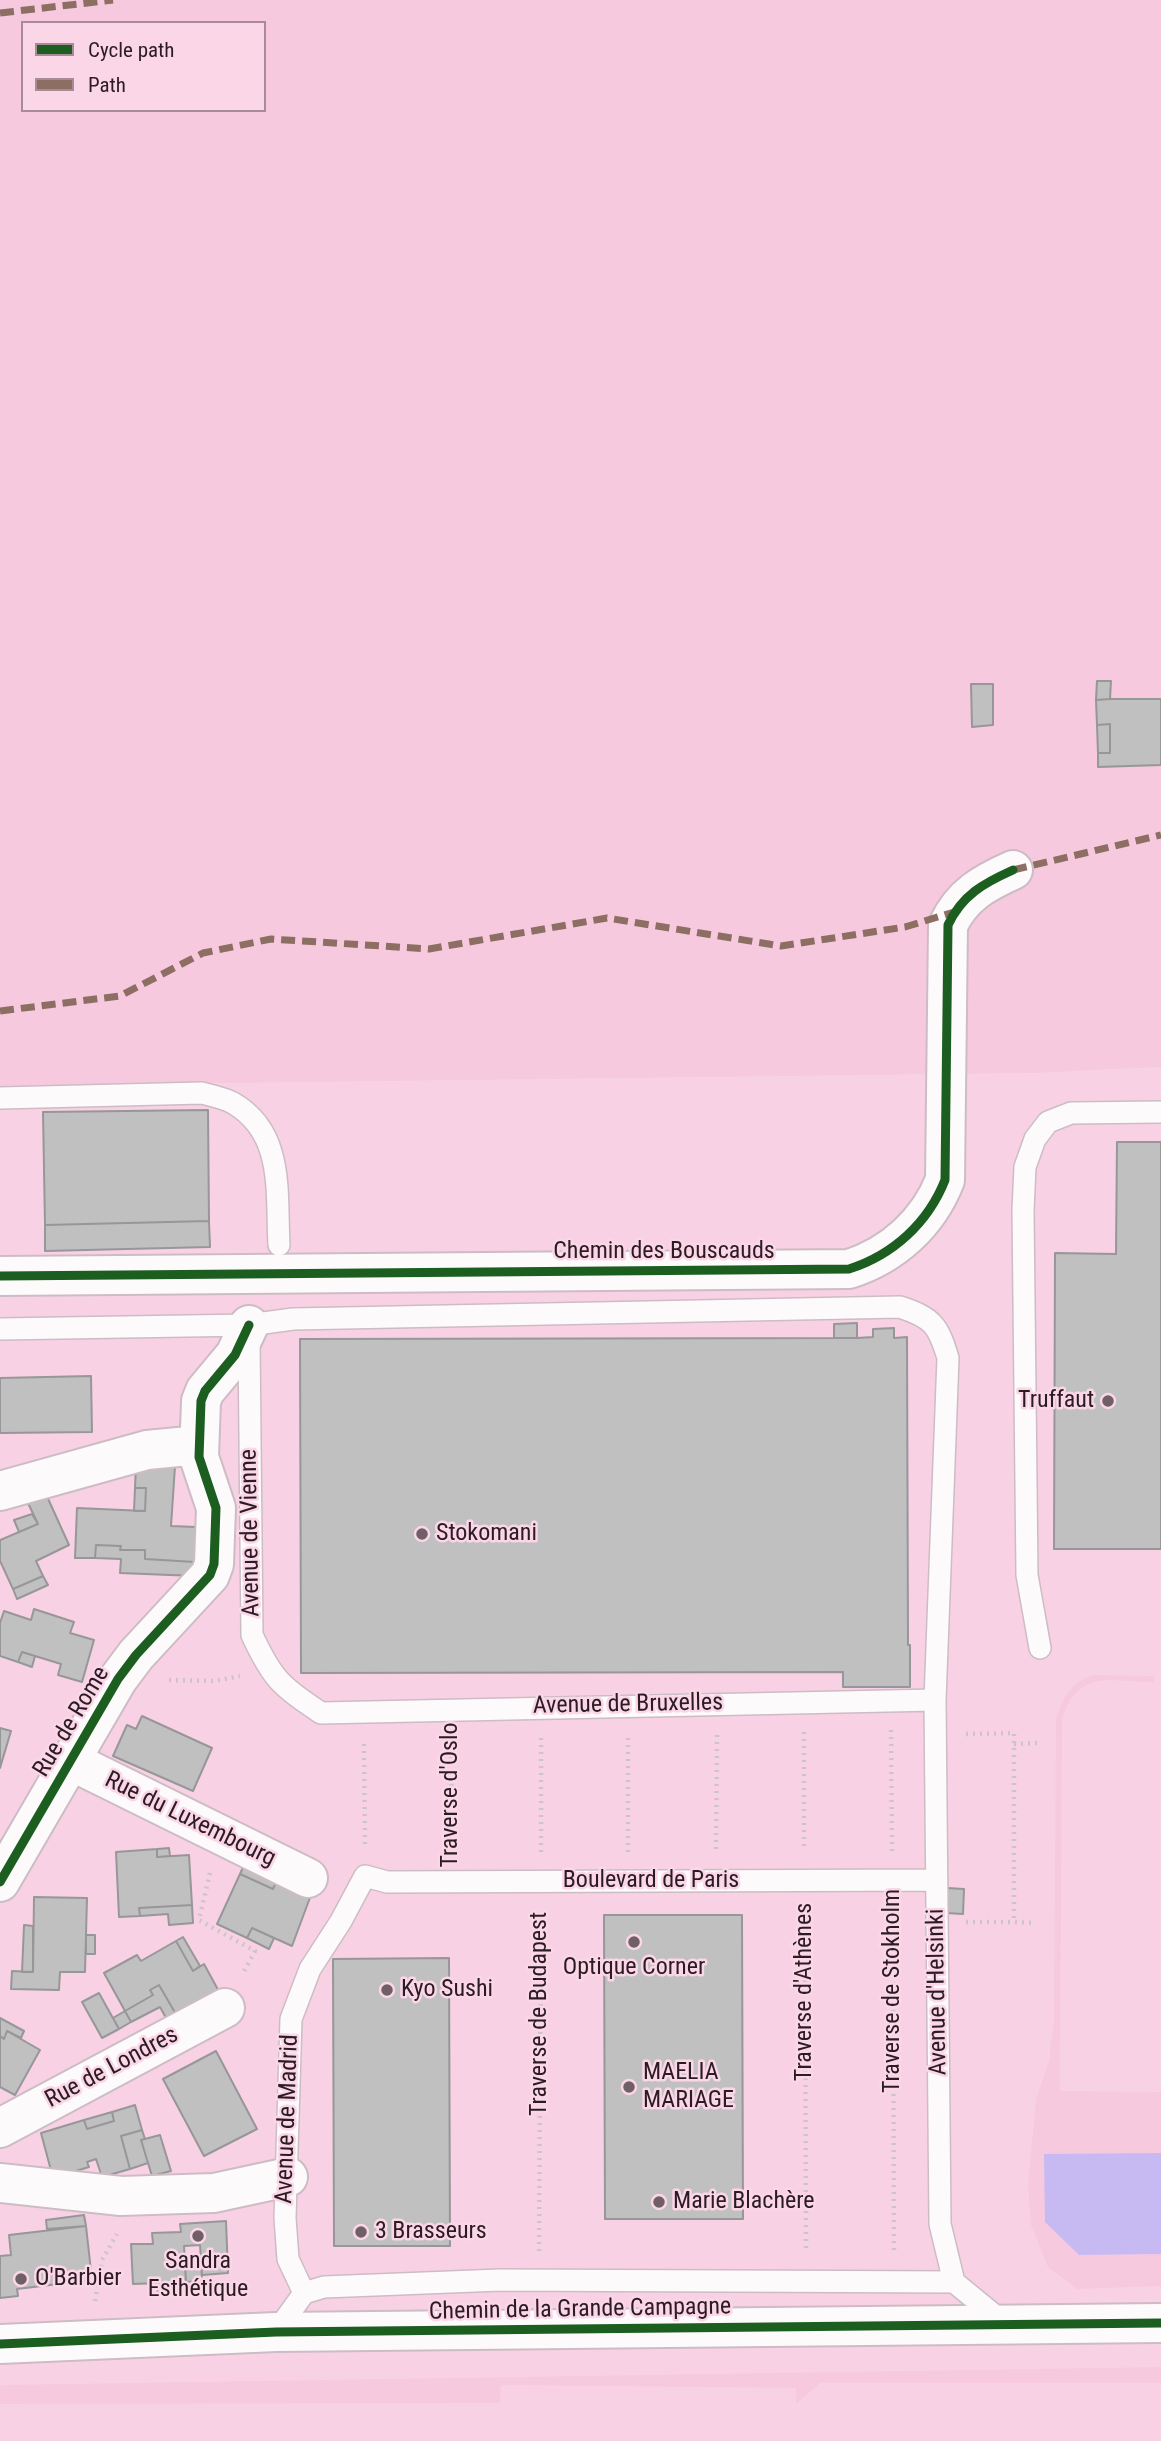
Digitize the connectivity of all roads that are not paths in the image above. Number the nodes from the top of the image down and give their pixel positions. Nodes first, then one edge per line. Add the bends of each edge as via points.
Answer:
1 (1013, 870) dead end
2 (0, 1098) edge
3 (1161, 1112) edge
4 (279, 1245) dead end
5 (0, 1276) edge
6 (249, 1325) junction
7 (0, 1329) edge
8 (199, 1445) junction
9 (0, 1491) edge
10 (1040, 1648) dead end
11 (935, 1700) junction
12 (321, 1713) joint
13 (71, 1761) junction
14 (365, 1876) joint
15 (308, 1878) dead end
16 (937, 1880) junction
17 (0, 1882) edge
18 (225, 2008) road end
19 (0, 2128) edge
20 (288, 2177) junction
21 (0, 2183) edge
22 (954, 2282) junction
23 (304, 2293) junction
24 (1161, 2323) edge
25 (1005, 2324) junction
26 (276, 2332) junction
27 (1161, 2342) edge
28 (0, 2344) edge
29 (0, 2365) edge

1 - 5 street, Chemin des Bouscauds via 966,897 948,925 945,1180 930,1211 894,1248 870,1263 849,1269
2 - 4 lane via 202,1093 233,1103 260,1126 274,1151
3 - 10 lane via 1072,1113 1048,1122 1035,1139 1025,1167 1027,1575
6 - 7 lane
6 - 8 street, Rue de Rome via 234,1355 205,1391
6 - 11 lane, Avenue d'Helsinki via 293,1319 886,1307 927,1316 941,1335 948,1358
6 - 12 lane, Avenue de Vienne via 252,1635 269,1672
8 - 9 street via 147,1450
8 - 13 street, Rue de Rome via 216,1508 214,1564 203,1584 135,1655
11 - 12 lane, Avenue de Bruxelles
11 - 16 lane, Avenue d'Helsinki
13 - 15 street, Rue du Luxembourg
13 - 17 street, Rue de Rome
14 - 16 lane, Boulevard de Paris via 387,1882
14 - 20 lane, Avenue de Madrid via 310,1969 291,2018
16 - 22 lane, Avenue d'Helsinki via 940,2224
18 - 19 street, Rue de Londres
20 - 21 street via 214,2193 121,2196
20 - 23 lane, Avenue de Madrid via 288,2259
22 - 23 lane via 539,2280 324,2287
22 - 25 lane
23 - 26 lane
24 - 25 street, Chemin de la Grande Campagne
25 - 26 street, Chemin de la Grande Campagne
26 - 28 street, Chemin de la Grande Campagne
27 - 29 street, Chemin de la Grande Campagne via 136,2358

